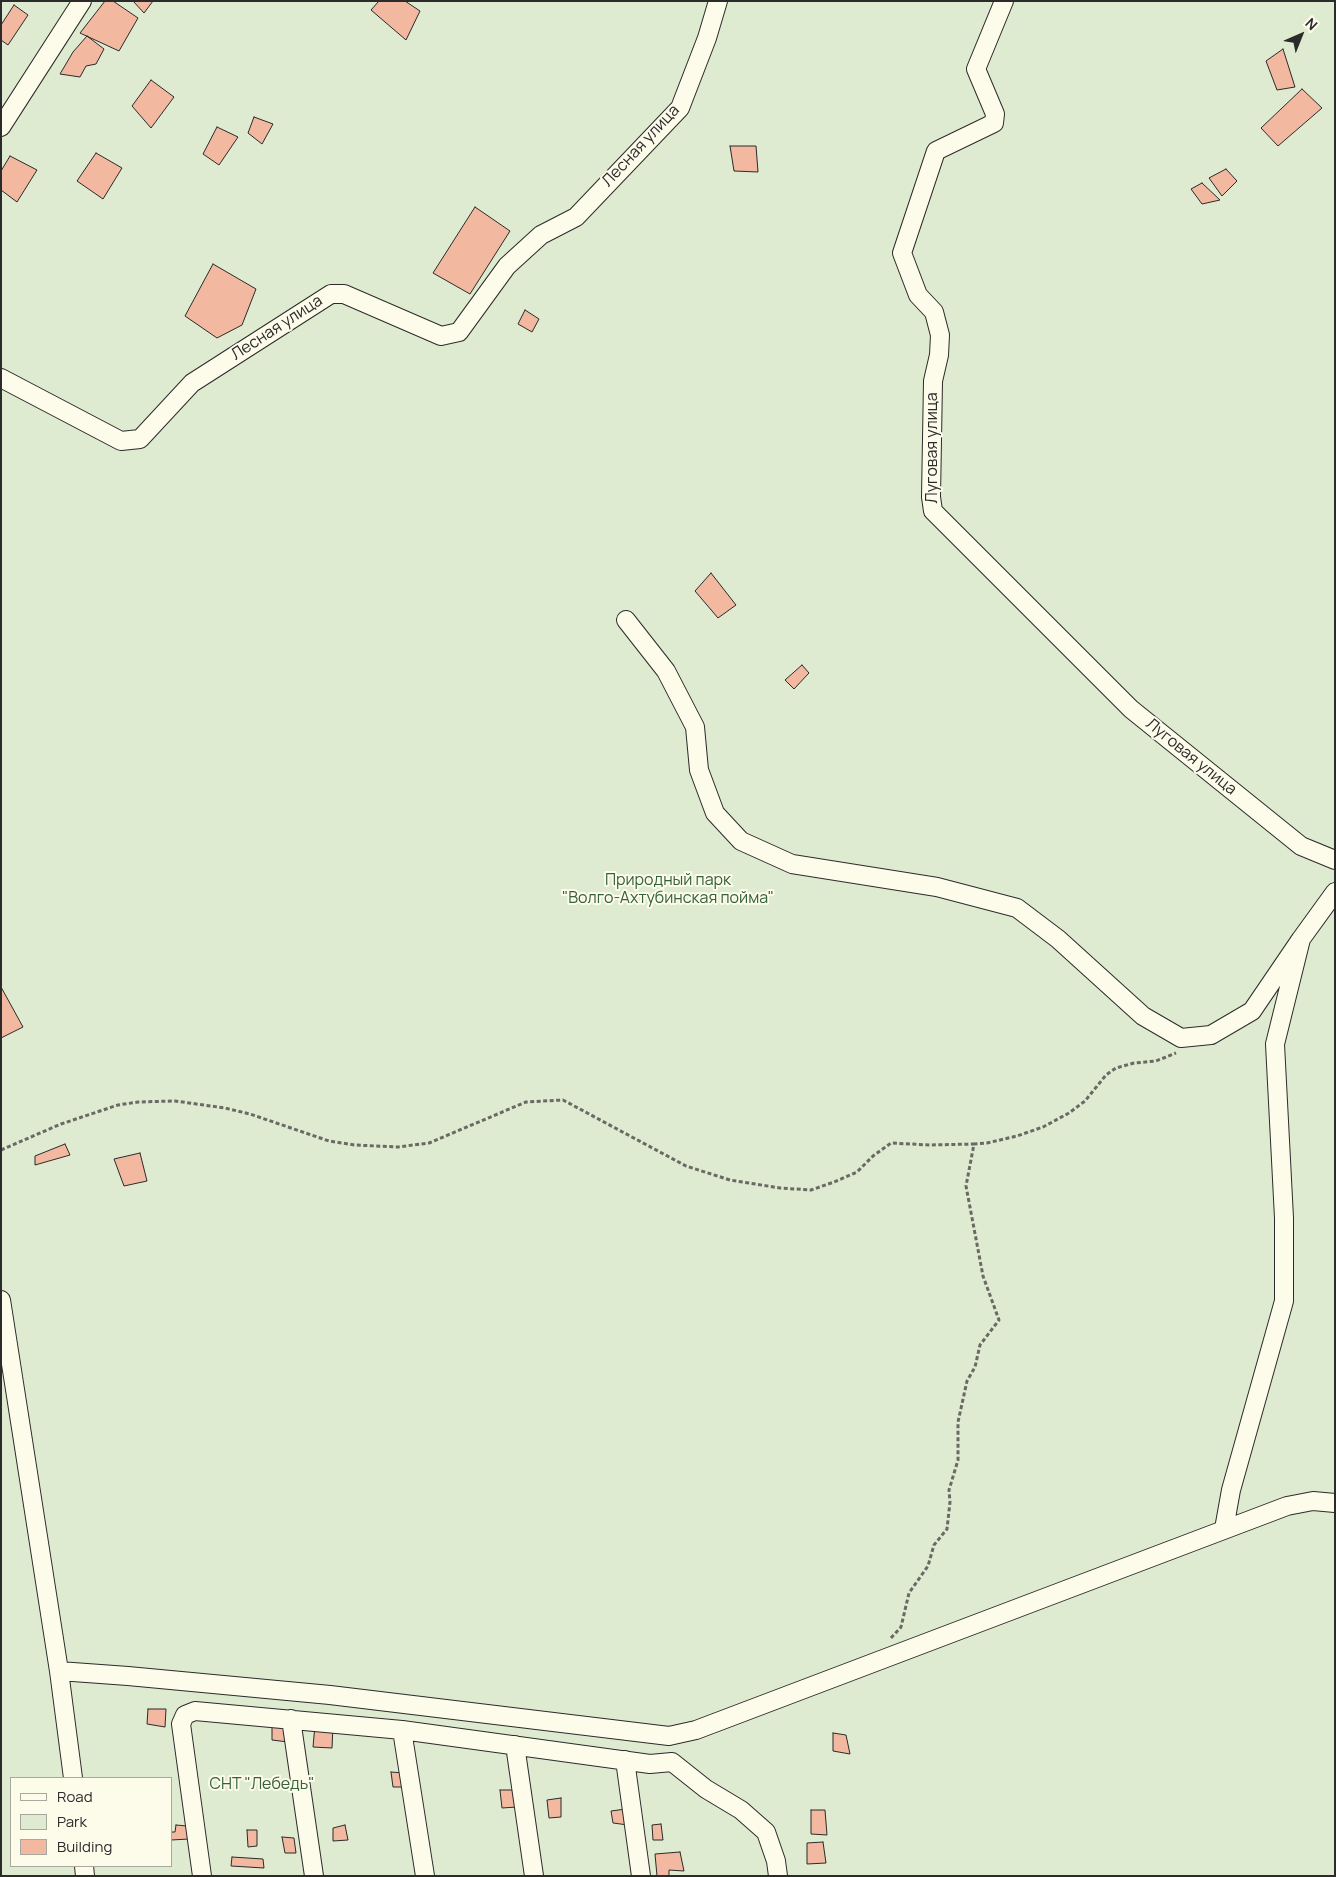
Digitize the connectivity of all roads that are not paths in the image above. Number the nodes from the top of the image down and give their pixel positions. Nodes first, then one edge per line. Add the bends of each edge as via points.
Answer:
1 (82, 1) edge
2 (718, 1) edge
3 (1004, 1) edge
4 (1, 126) edge
5 (1, 378) edge
6 (626, 620) dead end
7 (1335, 860) edge
8 (1335, 892) edge
9 (1301, 939) junction
10 (1, 1300) edge
11 (1335, 1503) edge
12 (1224, 1529) junction
13 (59, 1671) junction
14 (291, 1718) junction
15 (402, 1730) junction
16 (669, 1736) junction
17 (515, 1744) junction
18 (625, 1760) junction
19 (672, 1762) junction
20 (73, 1777) edge
21 (202, 1876) edge
22 (314, 1876) edge
23 (425, 1876) edge
24 (534, 1876) edge
25 (641, 1876) edge
26 (778, 1876) edge

1 - 4 street
2 - 5 street, Лесная улица via 708,38 680,108 576,217 541,235 507,266 459,332 441,336 344,294 331,294 192,383 140,439 121,441
3 - 7 street, Луговая улица via 976,68 995,114 994,123 936,151 902,252 918,295 934,312 940,335 933,381 933,511 1131,709 1301,846
6 - 9 street via 666,671 687,711 695,727 700,770 715,813 741,841 792,864 937,887 1017,908 1058,939 1143,1016 1181,1038 1212,1035 1252,1011
8 - 9 street
9 - 12 street via 1275,1044 1284,1218 1284,1301 1231,1490
10 - 13 street
11 - 12 street via 1287,1506
12 - 16 street via 696,1730
13 - 16 street via 330,1695
13 - 20 street
14 - 15 street
14 - 21 street via 195,1711 185,1714 181,1724
14 - 22 street
15 - 17 street
15 - 23 street
16 - 19 street
17 - 18 street
17 - 24 street
18 - 19 street via 650,1764
18 - 25 street
19 - 26 street via 706,1789 741,1810 766,1832

